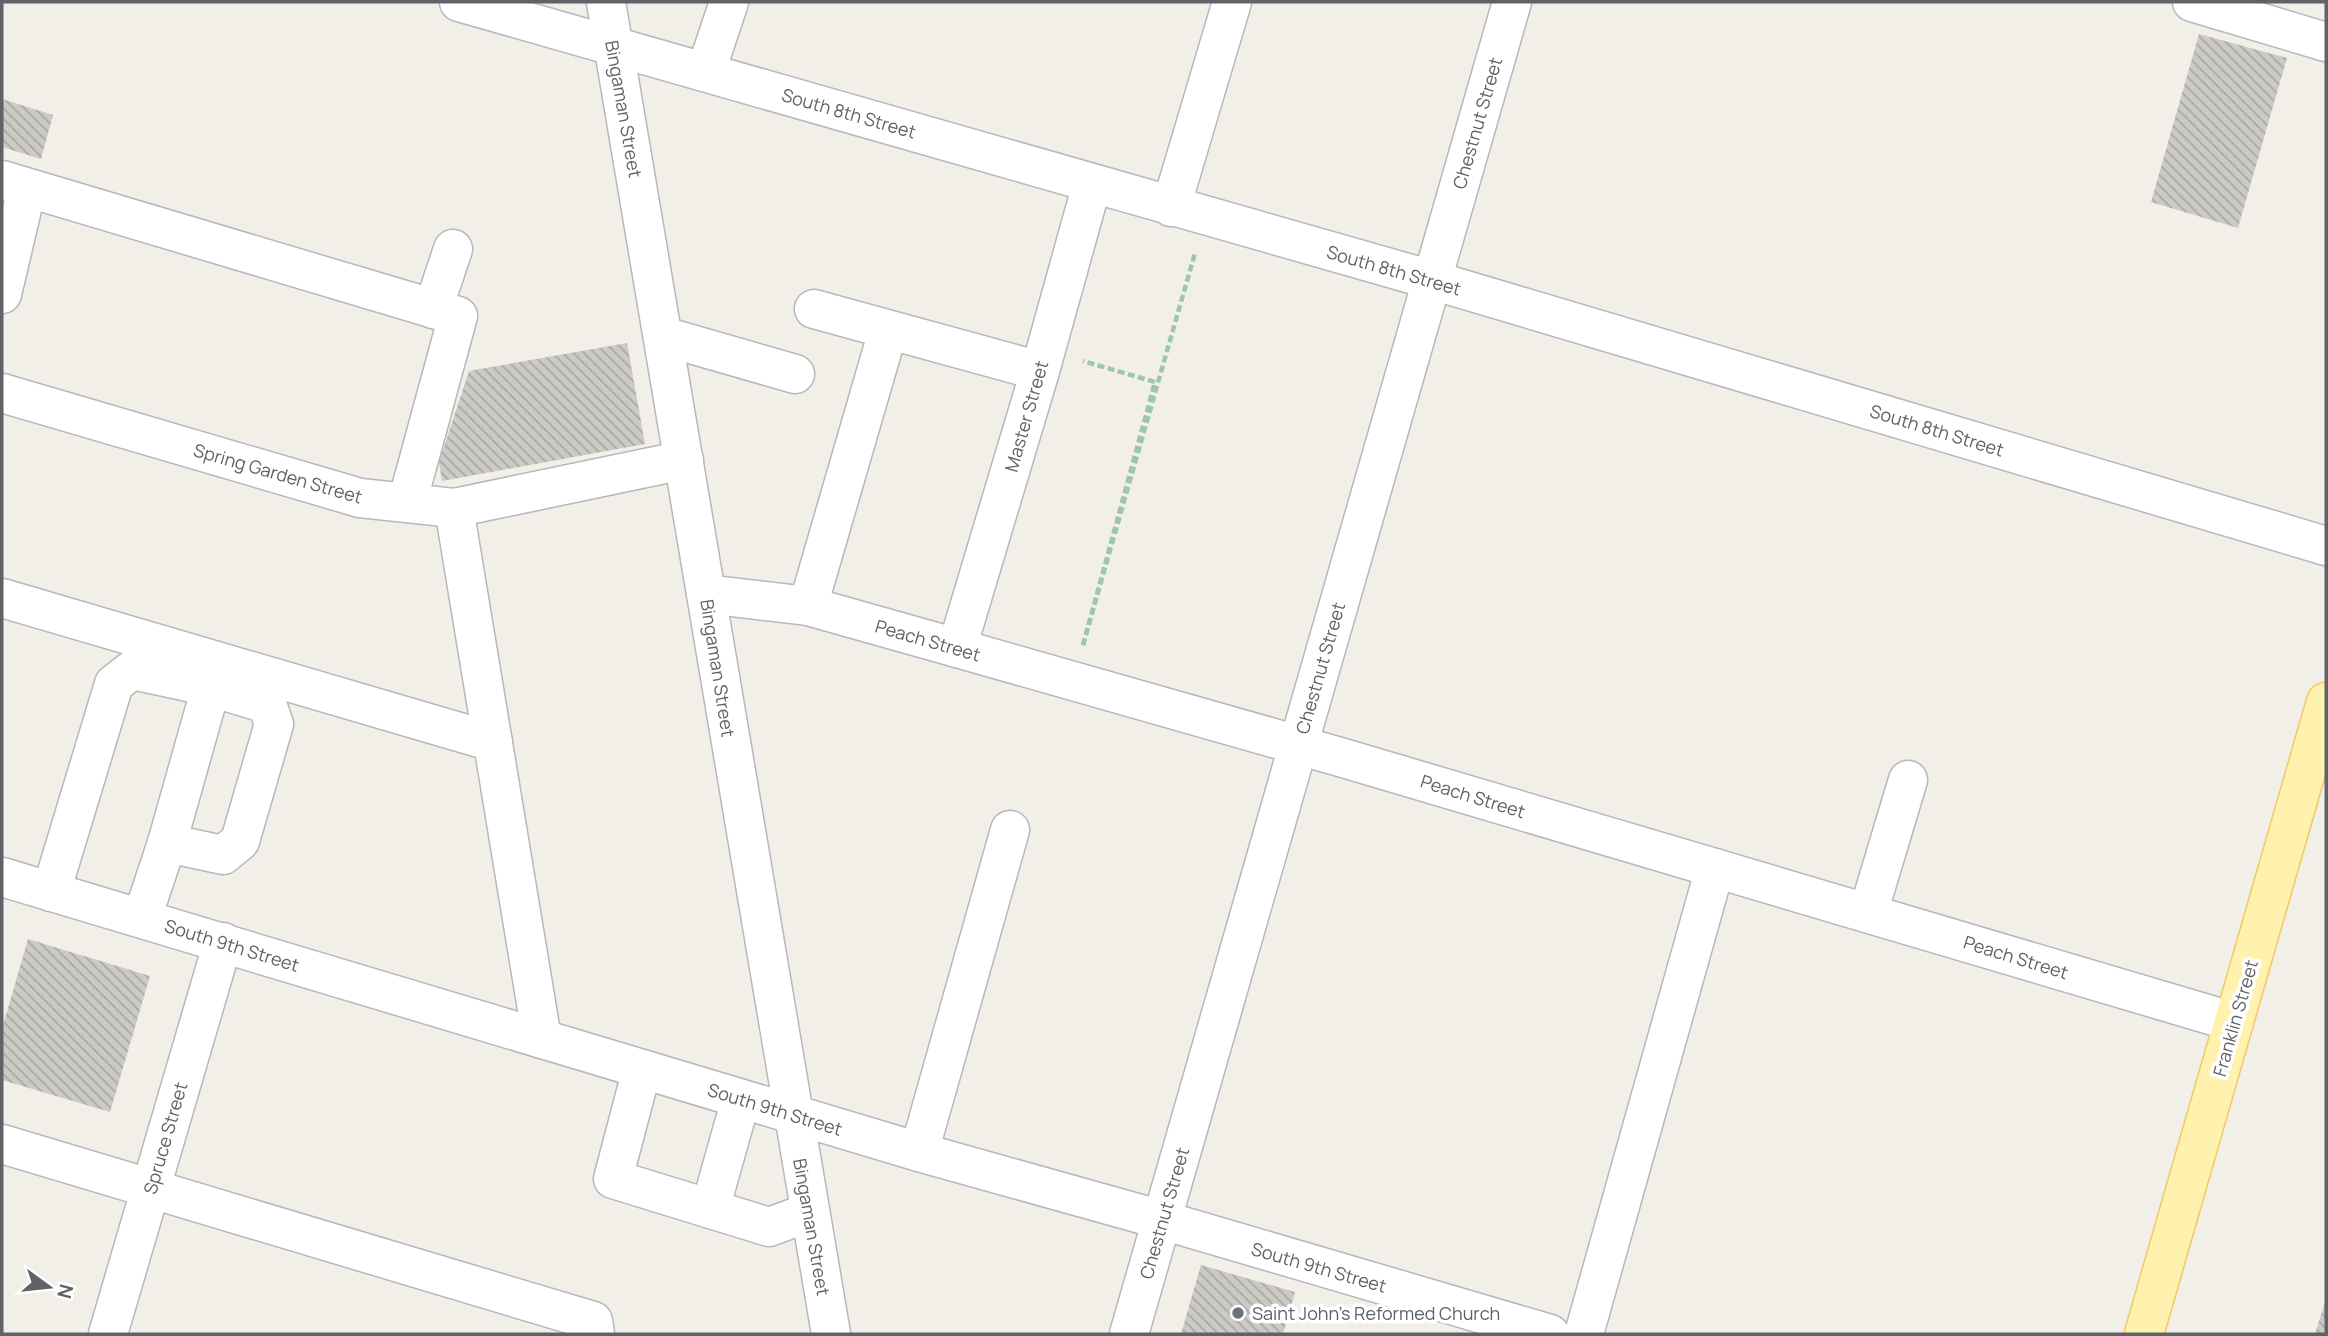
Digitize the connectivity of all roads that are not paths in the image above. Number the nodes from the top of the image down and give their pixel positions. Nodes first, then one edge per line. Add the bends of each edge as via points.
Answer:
1 (458, 2) edge
2 (606, 2) edge
3 (729, 2) edge
4 (1232, 2) edge
5 (1512, 2) edge
6 (2192, 2) edge
7 (2244, 9) edge
8 (2326, 42) edge
9 (613, 45) junction
10 (706, 71) junction
11 (15, 184) edge
12 (1092, 184) junction
13 (1188, 212) junction
14 (453, 249) dead end
15 (1432, 280) junction
16 (2, 294) edge
17 (433, 309) junction
18 (814, 309) dead end
19 (888, 331) junction
20 (663, 336) junction
21 (1043, 361) junction
22 (795, 374) dead end
23 (2, 393) edge
24 (684, 460) junction
25 (407, 503) junction
26 (454, 508) junction
27 (2326, 546) edge
28 (706, 594) junction
29 (2, 598) edge
30 (808, 606) junction
31 (957, 648) junction
32 (211, 687) junction
33 (2326, 702) edge
34 (493, 742) junction
35 (1298, 744) junction
36 (1908, 780) dead end
37 (1010, 830) dead end
38 (167, 843) junction
39 (1715, 868) junction
40 (2, 877) edge
41 (51, 892) junction
42 (1868, 913) junction
43 (142, 918) junction
44 (223, 942) junction
45 (2234, 1022) junction
46 (542, 1039) junction
47 (642, 1069) junction
48 (741, 1098) junction
49 (793, 1114) junction
50 (2, 1144) edge
51 (919, 1152) junction
52 (151, 1188) junction
53 (710, 1209) junction
54 (810, 1212) junction
55 (1162, 1220) junction
56 (108, 1334) edge
57 (595, 1334) edge
58 (831, 1334) edge
59 (1129, 1334) edge
60 (1550, 1334) edge
61 (1584, 1334) edge
62 (2144, 1334) edge

1 - 9 street, South 8th Street
2 - 9 street, Bingaman Street
3 - 10 street
4 - 13 street
5 - 15 street, Chestnut Street
6 - 7 street
7 - 8 street
9 - 10 street, South 8th Street
9 - 20 street, Bingaman Street
10 - 12 street, South 8th Street
11 - 16 street
11 - 17 street
12 - 13 street, South 8th Street
12 - 21 street, Master Street
13 - 15 street, South 8th Street
14 - 17 street
15 - 27 street, South 8th Street
15 - 35 street, Chestnut Street
17 - 25 street via 458,316
18 - 19 street
19 - 21 street
19 - 30 street
20 - 22 street
20 - 24 street, Bingaman Street
21 - 31 street, Master Street
23 - 25 street, Spring Garden Street via 360,498
24 - 26 street, Spring Garden Street
24 - 28 street, Bingaman Street
25 - 26 street, Spring Garden Street
26 - 34 street
28 - 30 street, Peach Street
28 - 49 street, Bingaman Street
29 - 34 street
30 - 31 street, Peach Street
31 - 35 street, Peach Street
32 - 38 street
32 - 38 street via 267,704 274,724 240,841 223,855
32 - 41 street via 132,670 114,684
33 - 45 main road, Franklin Street
34 - 46 street
35 - 39 street, Peach Street
35 - 55 street, Chestnut Street
36 - 42 street
37 - 51 street
38 - 43 street
39 - 42 street, Peach Street
39 - 61 street
40 - 41 street, South 9th Street
41 - 43 street, South 9th Street
42 - 45 street, Peach Street
43 - 44 street, South 9th Street
44 - 46 street, South 9th Street
44 - 52 street, Spruce Street
45 - 62 main road, Franklin Street
46 - 47 street, South 9th Street
47 - 48 street, South 9th Street
47 - 53 street via 613,1179
48 - 49 street, South 9th Street
48 - 53 street
49 - 51 street, South 9th Street
49 - 54 street, Bingaman Street
50 - 52 street
51 - 55 street, South 9th Street
52 - 56 street, Spruce Street
52 - 57 street via 593,1321
53 - 54 street via 769,1227
54 - 58 street, Bingaman Street
55 - 59 street, Chestnut Street
55 - 60 street, South 9th Street

